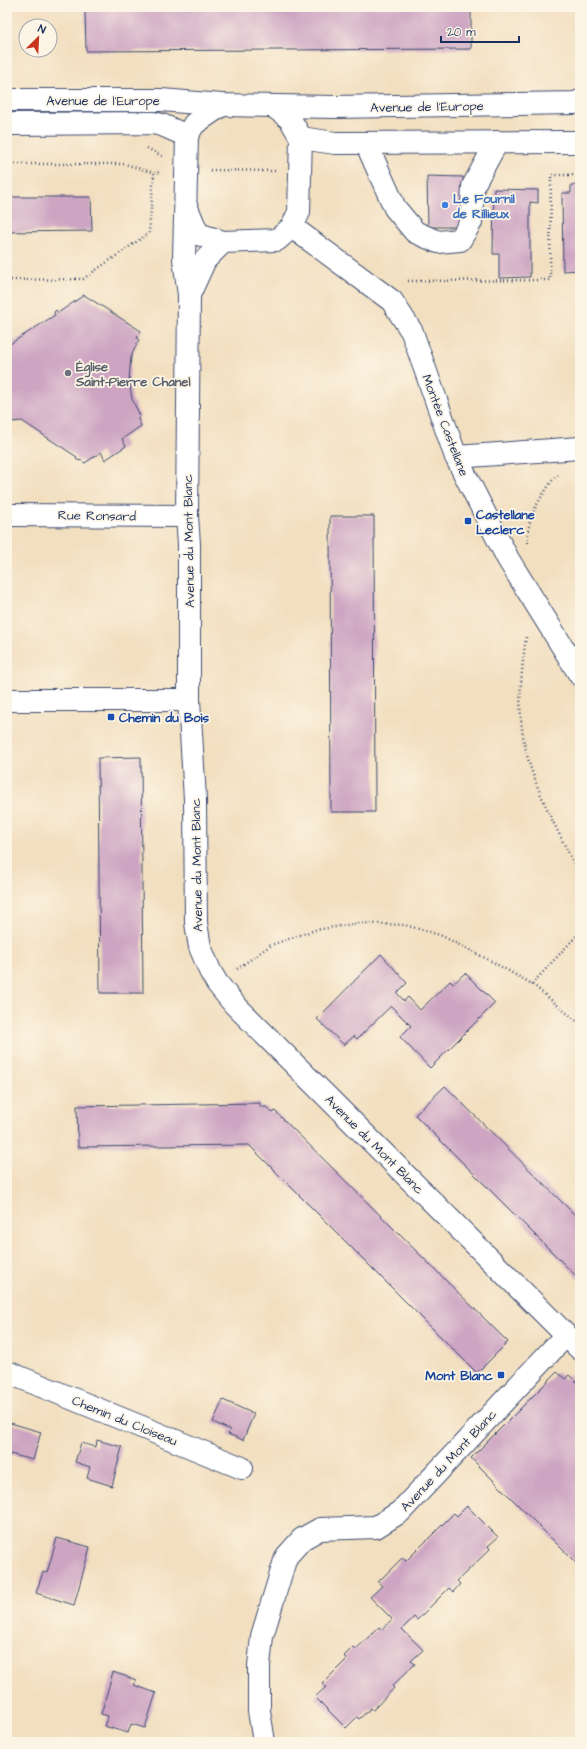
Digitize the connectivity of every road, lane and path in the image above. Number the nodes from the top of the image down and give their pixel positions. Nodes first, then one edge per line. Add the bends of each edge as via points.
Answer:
1 (7, 100) edge
2 (580, 101) edge
3 (222, 105) junction
4 (273, 106) junction
5 (7, 124) edge
6 (187, 136) junction
7 (301, 138) junction
8 (497, 142) junction
9 (580, 142) edge
10 (366, 143) junction
11 (7, 164) edge
12 (186, 170) junction
13 (299, 171) junction
14 (154, 173) junction
15 (580, 175) edge
16 (185, 205) junction
17 (292, 227) junction
18 (223, 242) junction
19 (7, 280) edge
20 (408, 281) dead end
21 (189, 295) junction
22 (580, 448) edge
23 (456, 458) junction
24 (560, 475) dead end
25 (7, 514) edge
26 (187, 516) junction
27 (528, 548) dead end
28 (528, 629) dead end
29 (580, 675) edge
30 (7, 700) edge
31 (189, 700) junction
32 (580, 876) edge
33 (580, 932) edge
34 (217, 983) junction
35 (532, 984) junction
36 (580, 1024) edge
37 (573, 1342) edge
38 (7, 1372) edge
39 (242, 1468) dead end
40 (264, 1742) edge

1 - 3 street, Avenue de l'Europe via 162,100
2 - 4 street, Avenue de l'Europe via 567,104 334,108
3 - 4 street, Avenue de l'Europe
3 - 6 street via 194,124
4 - 7 street via 290,119
5 - 6 street, Avenue de l'Europe via 153,123
6 - 12 street, Avenue du Mont Blanc
7 - 10 street via 335,143
7 - 13 street
8 - 9 street
8 - 10 street
8 - 10 street via 473,186 471,222 460,240 438,242 415,232 395,208
11 - 14 path via 126,164
12 - 13 path
12 - 14 path
12 - 16 street, Avenue du Mont Blanc
13 - 17 street via 299,212
14 - 19 path via 149,233 83,278
15 - 20 path via 551,175 550,280
16 - 18 street via 198,234
16 - 21 street, Avenue du Mont Blanc via 184,259
17 - 18 street via 277,240
17 - 23 street, Montée Castellane via 392,301 412,332
18 - 21 street, Avenue du Mont Blanc via 205,260
21 - 26 street, Avenue du Mont Blanc
22 - 23 street
23 - 29 street, Montée Castellane via 508,559
24 - 27 path via 554,478 534,506 527,533
25 - 26 street, Rue Ronsard
26 - 31 street, Avenue du Mont Blanc
28 - 32 path via 520,684 522,729 535,783
30 - 31 street
31 - 34 street, Avenue du Mont Blanc via 195,799 196,923 200,947
33 - 35 path
34 - 35 path via 271,945 315,930 360,923 405,925 440,935
34 - 37 street, Avenue du Mont Blanc via 234,1004
35 - 36 path
37 - 40 street, Avenue du Mont Blanc via 400,1512 376,1527 320,1529 302,1539 286,1557 262,1636 259,1711
38 - 39 street, Chemin du Cloiseau

